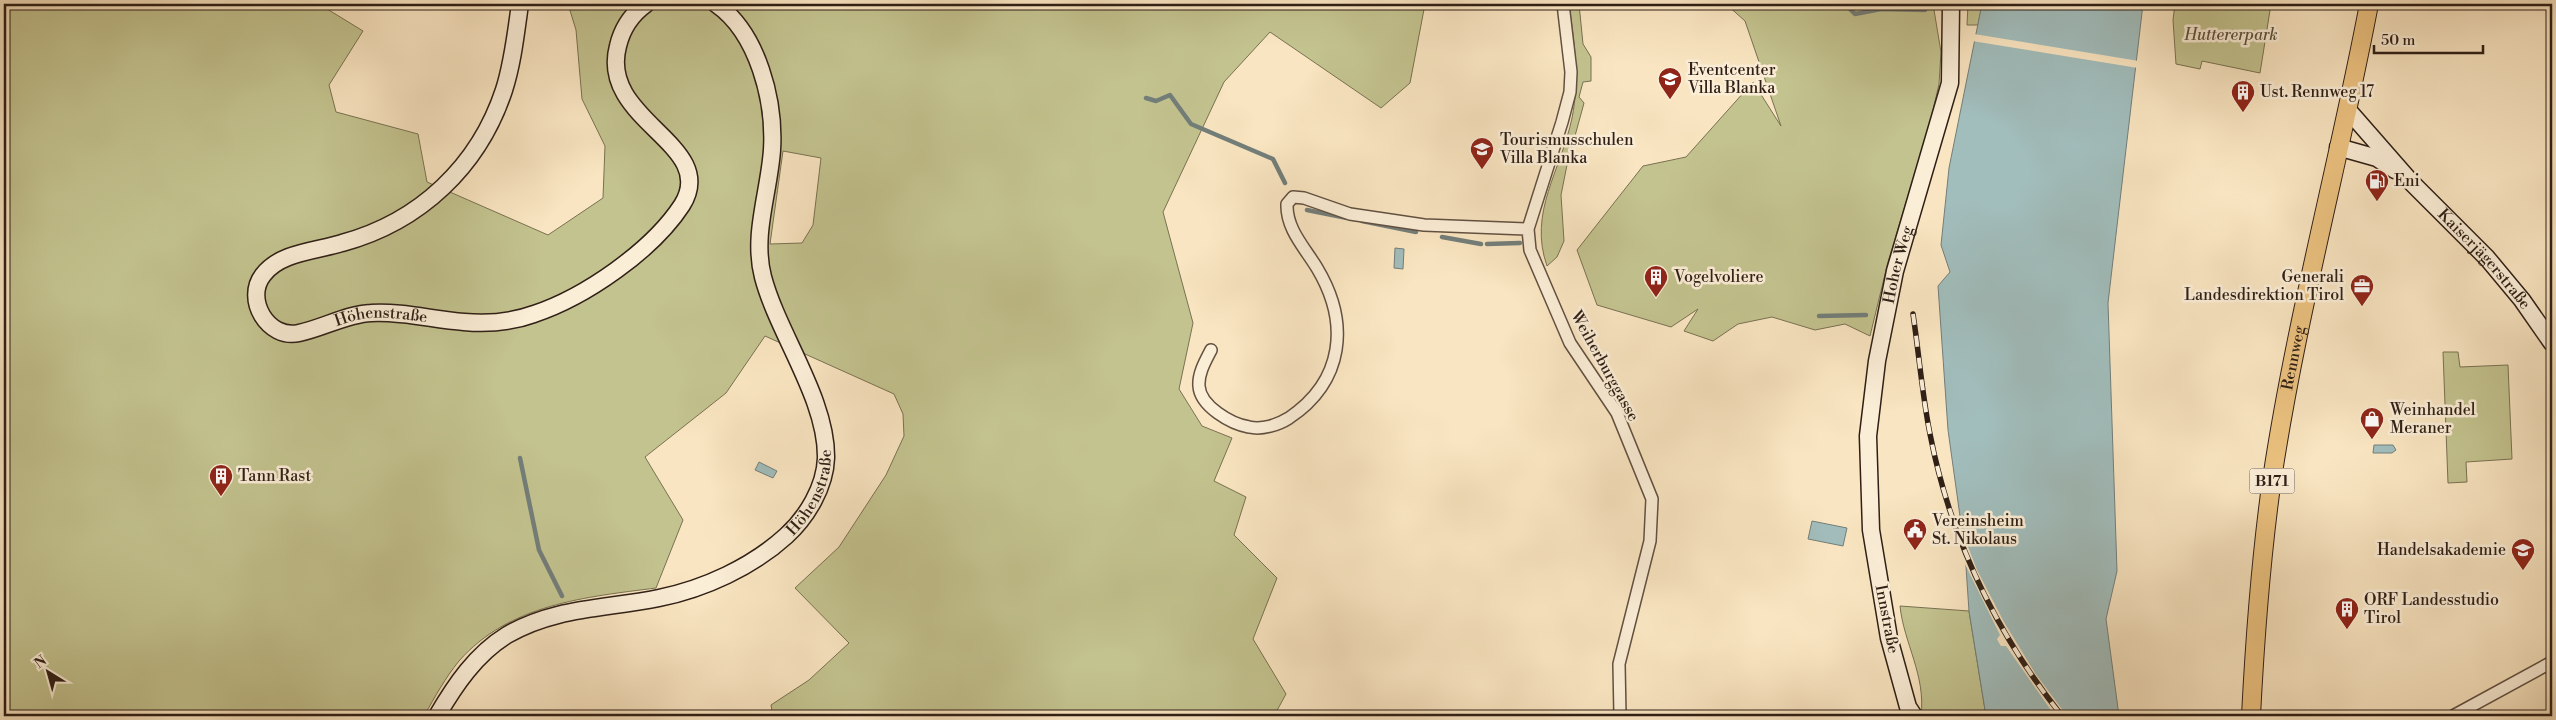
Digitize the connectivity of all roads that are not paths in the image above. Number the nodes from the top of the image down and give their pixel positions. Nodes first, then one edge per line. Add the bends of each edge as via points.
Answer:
1 (520, 4) edge
2 (646, 4) edge
3 (716, 4) edge
4 (1563, 4) edge
5 (1951, 4) edge
6 (2369, 4) edge
7 (2348, 110) junction
8 (2338, 147) junction
9 (2411, 182) junction
10 (1528, 229) junction
11 (2552, 339) edge
12 (1210, 350) dead end
13 (1871, 530) joint
14 (2552, 662) edge
15 (1910, 713) edge
16 (437, 716) edge
17 (1620, 716) edge
18 (2251, 716) edge
19 (2452, 716) edge

1 - 2 street, Höhenstraße via 505,86 491,123 468,161 432,197 380,231 275,263 261,277 256,291 260,311 274,329 292,335 372,313 466,322 518,319 574,295 643,248 684,201 690,177 680,154 630,104 617,74 616,54 620,36 632,17
3 - 16 street, Höhenstraße via 728,13 746,36 767,97 772,150 759,243 762,275 820,421 826,459 819,487 802,519 786,536 762,554 715,580 658,598 559,613 506,636 465,673
4 - 10 street, Weiherburggasse via 1571,72 1570,92
5 - 13 street, Hoher Weg via 1950,83 1895,271 1877,361 1868,436
6 - 7 main road, Rennweg / B171
7 - 8 main road, Rennweg / B171
7 - 9 street, Kaiserjägerstraße
8 - 9 street, Kaiserjägerstraße via 2377,158
8 - 18 main road, Rennweg / B171 via 2272,479 2259,597
9 - 11 street, Kaiserjägerstraße via 2486,258
10 - 12 street via 1424,226 1350,214 1293,197 1287,204 1288,220 1318,270 1334,311 1337,351 1329,377 1309,402 1288,418 1268,426 1248,427 1221,415 1201,394 1200,375
10 - 17 street, Weiherburggasse via 1530,250 1570,343 1617,413 1652,499 1650,541 1619,664
13 - 15 street, Innstraße via 1889,638
14 - 19 street

